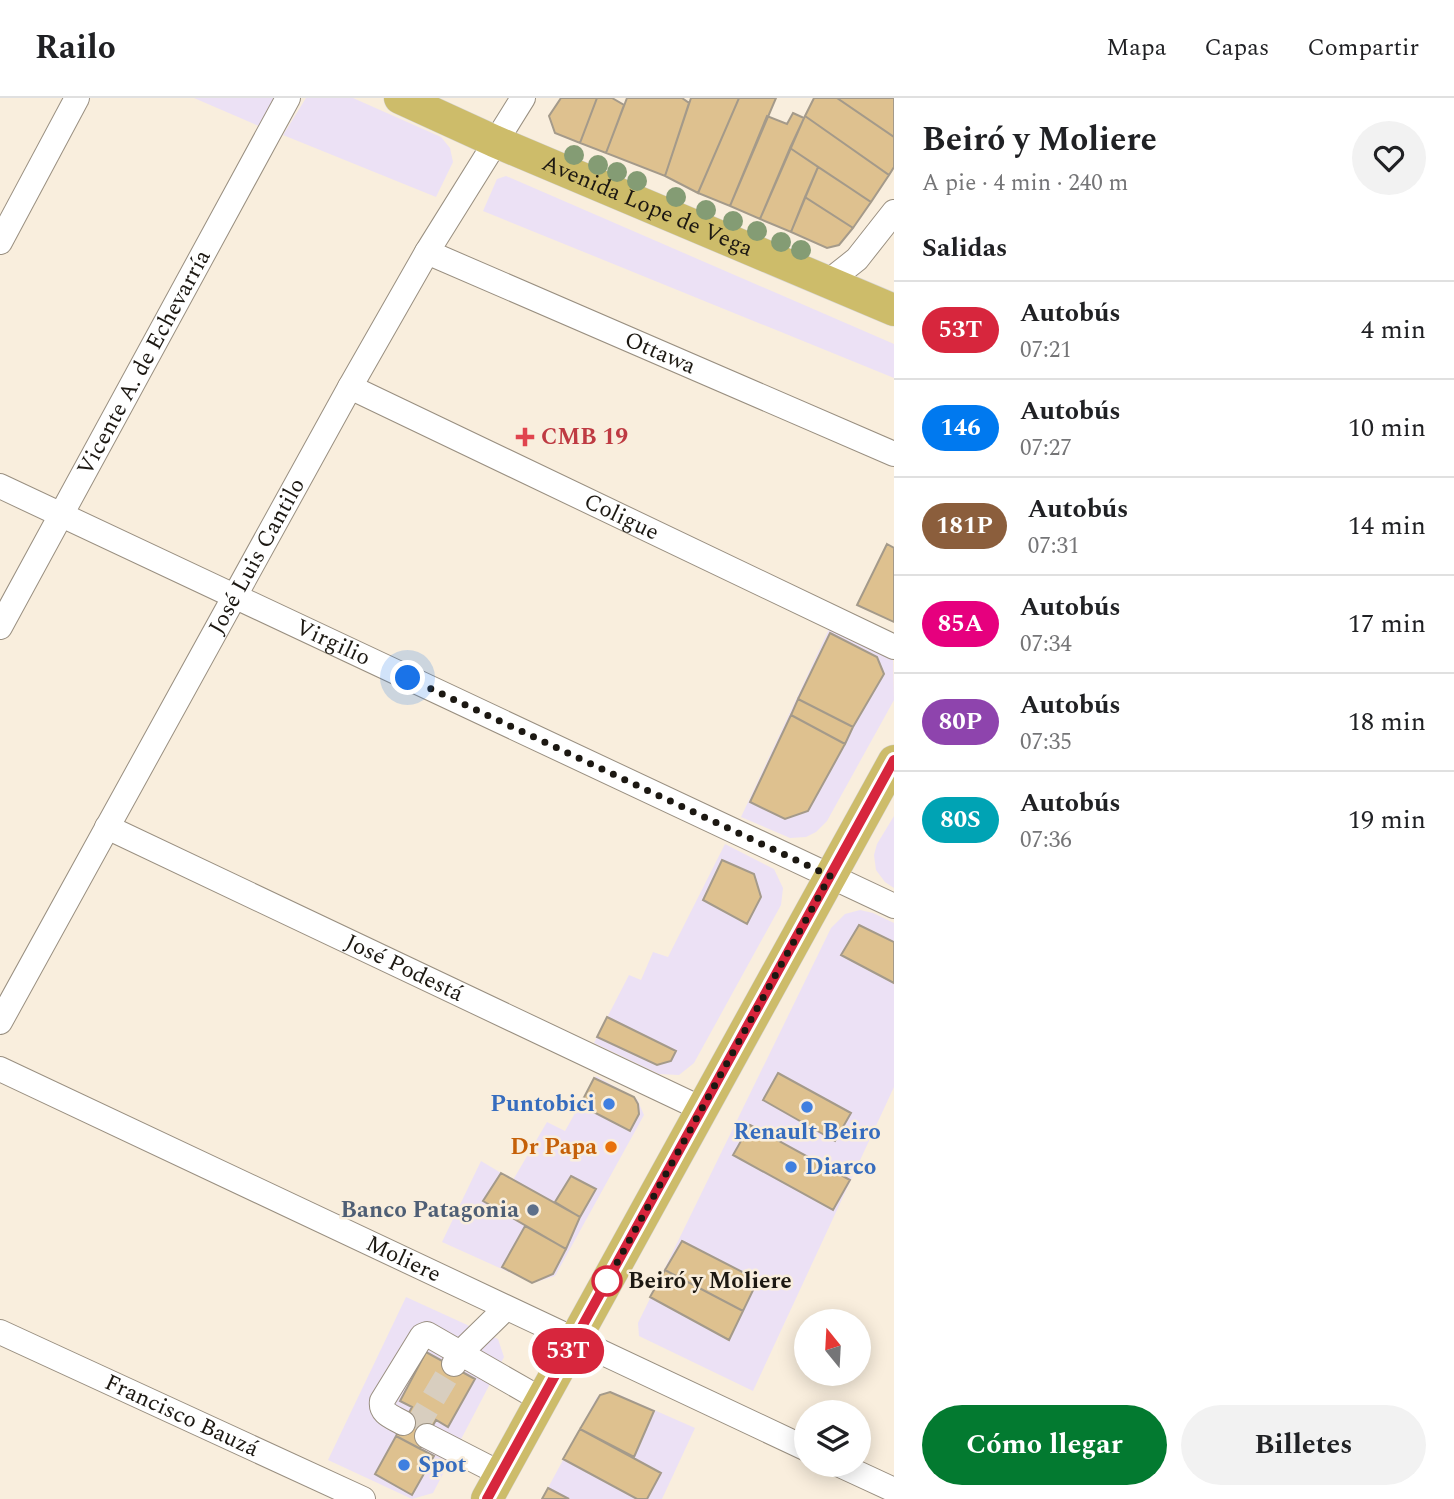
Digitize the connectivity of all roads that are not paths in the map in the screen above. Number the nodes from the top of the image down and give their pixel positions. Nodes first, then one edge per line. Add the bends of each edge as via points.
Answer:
1 (77, 98) edge
2 (288, 98) edge
3 (400, 98) edge
4 (523, 98) edge
5 (494, 141) junction
6 (894, 212) edge
7 (0, 242) edge
8 (427, 252) junction
9 (828, 282) junction
10 (894, 310) edge
11 (350, 387) junction
12 (894, 454) edge
13 (0, 486) edge
14 (62, 515) junction
15 (233, 597) junction
16 (0, 626) edge
17 (894, 647) edge
18 (894, 761) edge
19 (107, 827) junction
20 (830, 876) junction
21 (894, 906) edge
22 (0, 1022) edge
23 (0, 1069) edge
24 (702, 1109) junction
25 (506, 1308) junction
26 (0, 1332) edge
27 (574, 1342) junction
28 (457, 1359) junction
29 (542, 1400) junction
30 (403, 1423) dead end
31 (427, 1436) dead end
32 (794, 1444) edge
33 (866, 1477) edge
34 (494, 1487) edge
35 (894, 1490) edge
36 (363, 1499) edge

1 - 7 street
2 - 14 street, Vicente A. de Echevarría
3 - 5 main road, Avenida Lope de Vega
4 - 5 street, José Luis Cantilo
5 - 8 street, José Luis Cantilo
5 - 9 main road, Avenida Lope de Vega
6 - 9 street via 858,259
8 - 11 street, José Luis Cantilo
8 - 12 street, Ottawa
9 - 10 main road, Avenida Lope de Vega
11 - 15 street, José Luis Cantilo
11 - 17 street, Coligue
13 - 14 street, Virgilio
14 - 15 street, Virgilio
14 - 16 street, Vicente A. de Echevarría
15 - 19 street, José Luis Cantilo
15 - 20 street, Virgilio
18 - 20 main road
19 - 22 street, José Luis Cantilo
19 - 24 street, José Podestá
20 - 21 street, Virgilio
20 - 24 main road
23 - 25 street, Moliere
24 - 27 main road
25 - 27 street, Moliere
25 - 28 street
26 - 36 street, Francisco Bauzá
27 - 29 main road
27 - 32 street, Moliere
28 - 29 street
28 - 30 street via 434,1337 422,1336 382,1401 385,1413
29 - 34 main road
31 - 34 street
33 - 35 street

